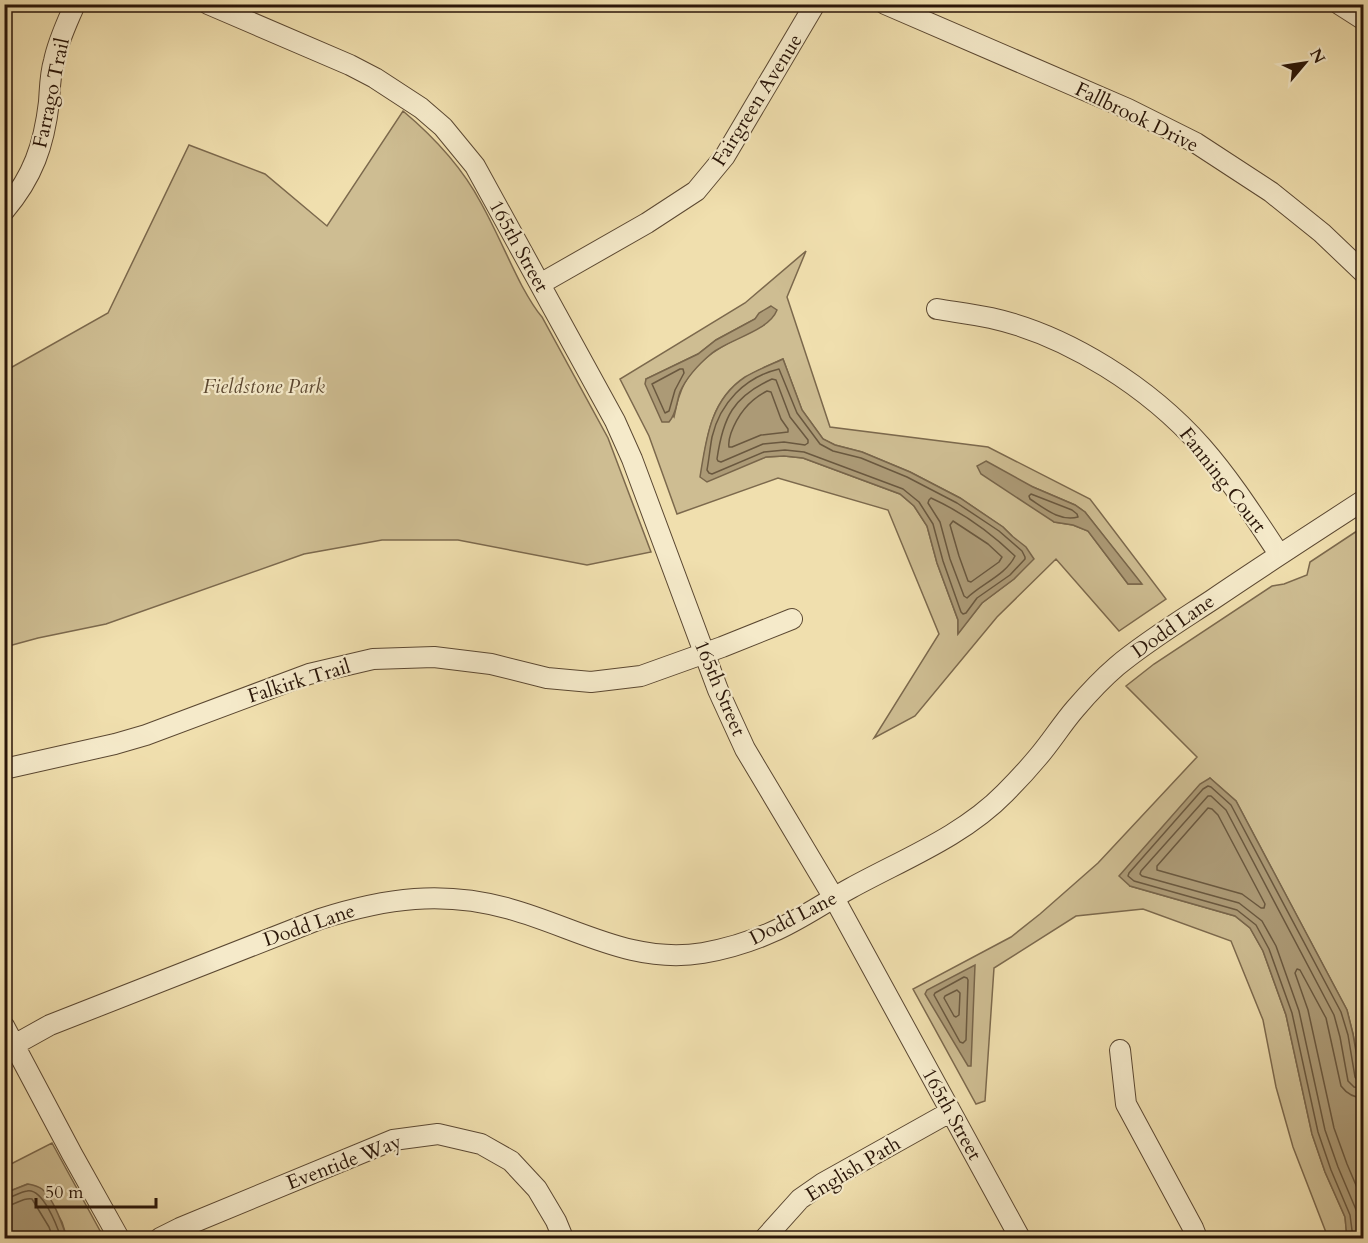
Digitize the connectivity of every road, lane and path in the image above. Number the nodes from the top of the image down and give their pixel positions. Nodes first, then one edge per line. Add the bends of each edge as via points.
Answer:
1 (75, 4) edge
2 (207, 4) edge
3 (815, 4) edge
4 (885, 4) edge
5 (1339, 4) edge
6 (233, 10) edge
7 (1364, 20) edge
8 (4, 211) edge
9 (1364, 273) edge
10 (540, 284) junction
11 (937, 309) dead end
12 (1364, 500) edge
13 (1280, 554) junction
14 (792, 619) dead end
15 (704, 653) junction
16 (4, 768) edge
17 (834, 898) junction
18 (4, 1026) edge
19 (14, 1045) junction
20 (1120, 1050) dead end
21 (950, 1112) junction
22 (119, 1239) edge
23 (160, 1239) edge
24 (563, 1239) edge
25 (765, 1239) edge
26 (1020, 1239) edge
27 (1197, 1239) edge

1 - 8 street, Farrago Trail via 54,61 39,152 23,185
2 - 6 street, 165th Street
3 - 10 street, Fairgreen Avenue via 725,156 696,191
4 - 9 street, Fallbrook Drive via 1128,110 1196,144 1271,192
5 - 7 street
6 - 10 street, 165th Street via 375,78 443,127 475,166
10 - 15 street, 165th Street via 633,459
11 - 13 street, Fanning Court via 1025,328 1092,358 1121,376 1179,422 1202,446
12 - 13 street, Dodd Lane
13 - 17 street, Dodd Lane via 1116,667 1075,709 1039,757 971,822
14 - 15 street, Falkirk Trail
15 - 16 street, Falkirk Trail via 641,676 591,682 434,657 373,659 309,674 146,735
15 - 17 street, 165th Street via 745,749
17 - 19 street, Dodd Lane via 772,933 744,943 699,954 669,955 639,953 513,910 466,900 416,898 366,905 320,918 50,1025
17 - 21 street, 165th Street
18 - 19 street
19 - 22 street
20 - 27 street via 1126,1104
21 - 25 street, English Path via 816,1189 800,1200
21 - 26 street, 165th Street
23 - 24 street, Eventide Way via 393,1140 438,1134 481,1144 510,1161 537,1189

